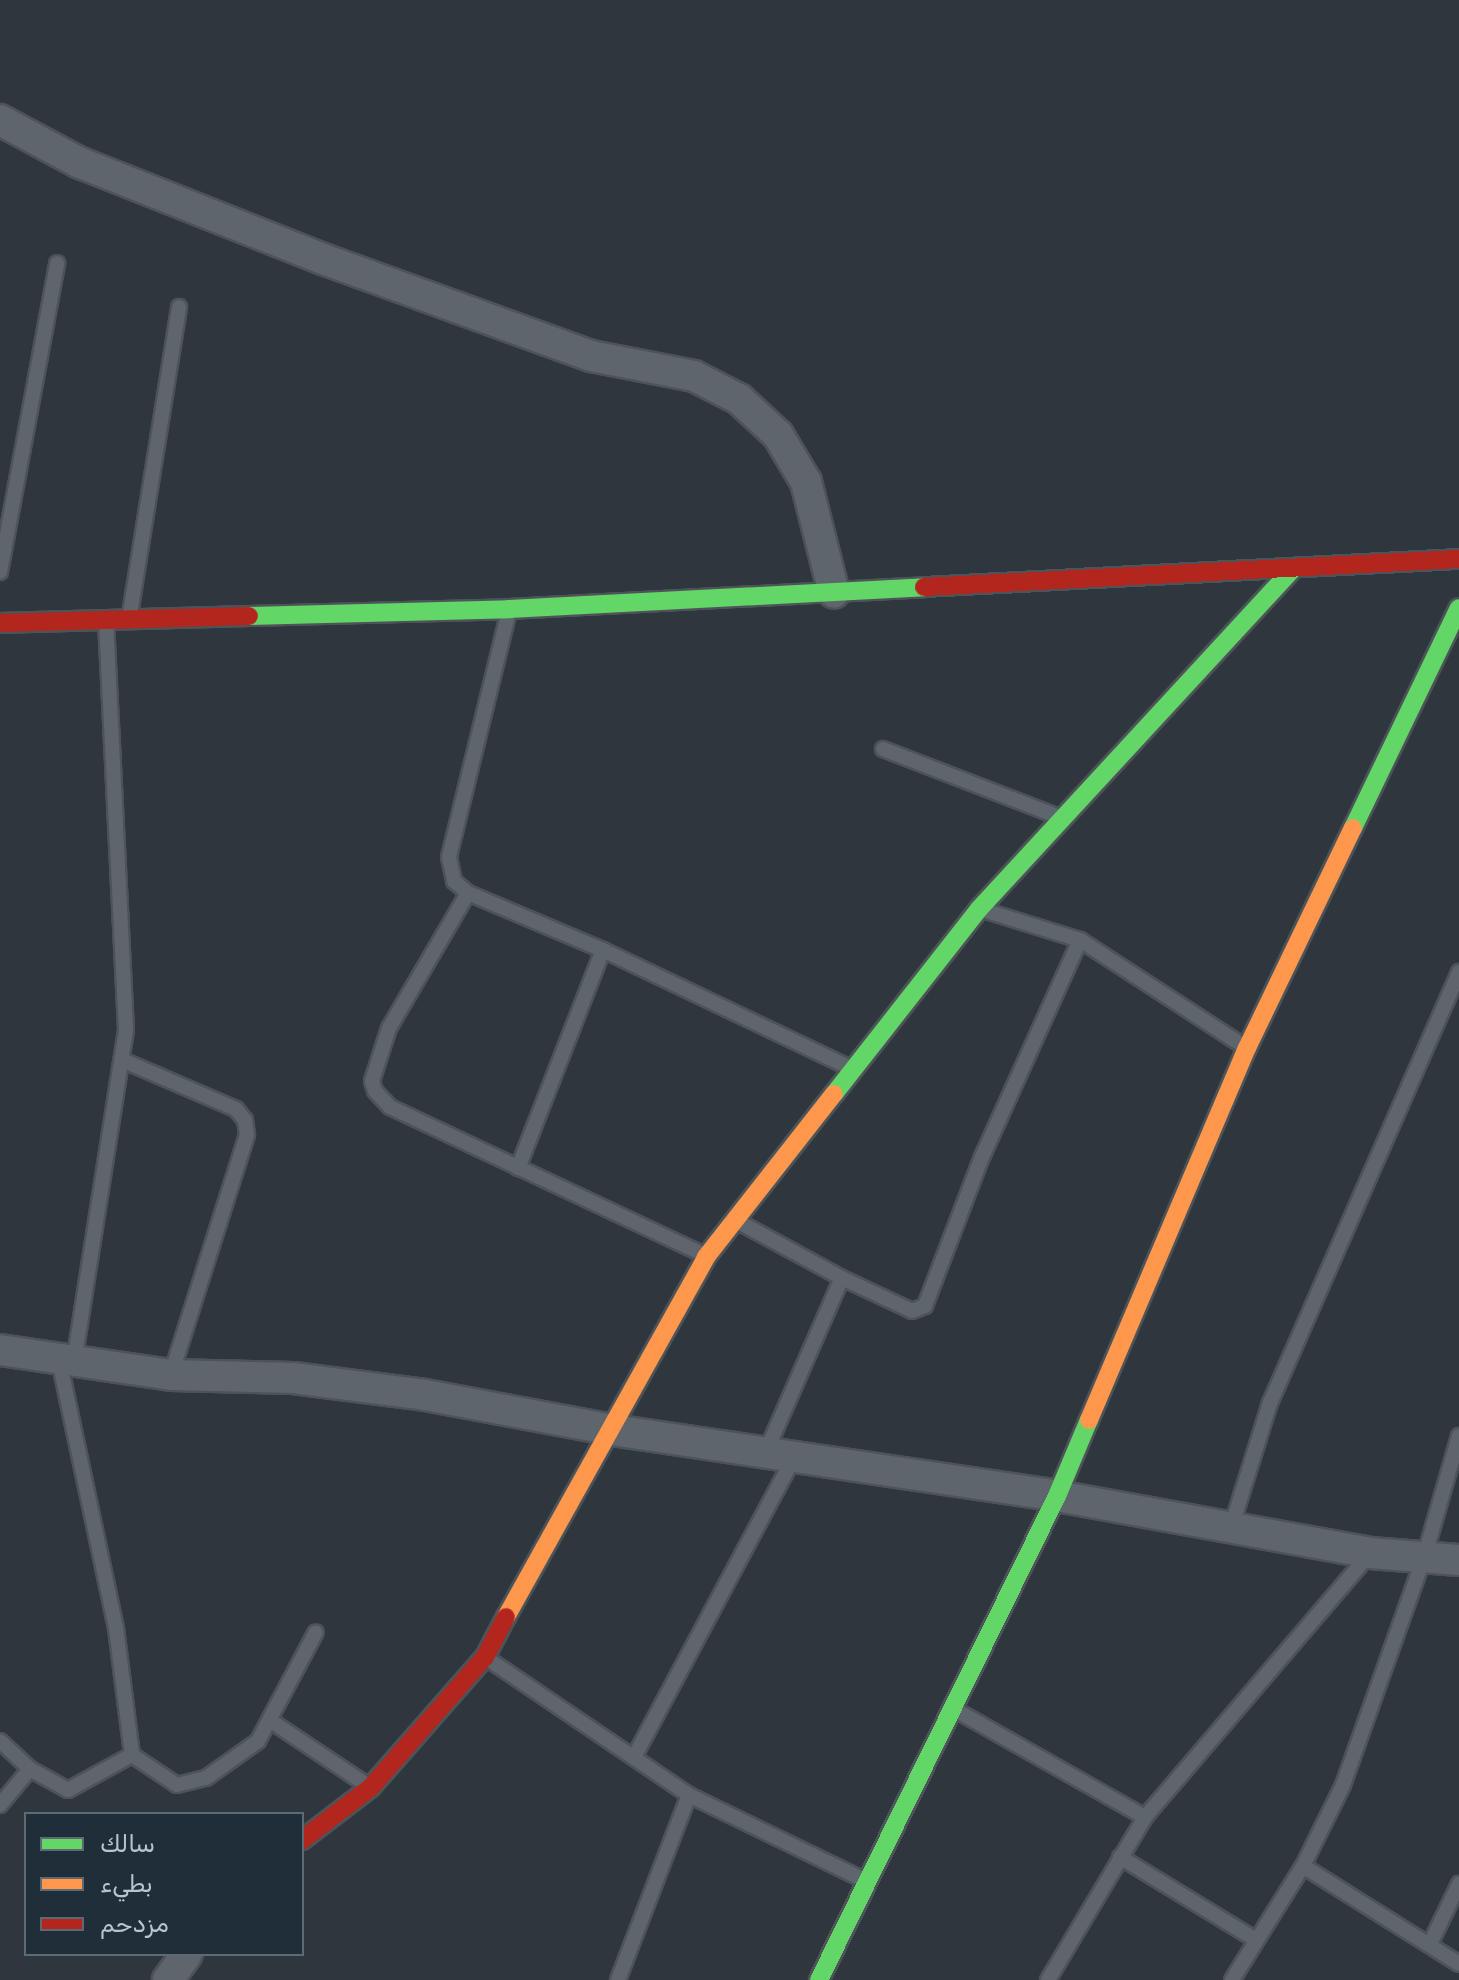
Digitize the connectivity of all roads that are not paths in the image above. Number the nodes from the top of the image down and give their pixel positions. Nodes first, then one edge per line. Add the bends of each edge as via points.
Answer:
1 (0, 120) edge
2 (57, 263) dead end
3 (179, 307) dead end
4 (1459, 559) edge
5 (1294, 568) junction
6 (0, 572) edge
7 (834, 593) junction
8 (1459, 608) edge
9 (509, 609) junction
10 (106, 618) junction
11 (130, 619) junction
12 (1, 628) edge
13 (883, 749) dead end
14 (1063, 818) junction
15 (468, 893) junction
16 (979, 909) junction
17 (1080, 940) junction
18 (603, 950) junction
19 (1459, 972) edge
20 (1247, 1048) junction
21 (122, 1060) junction
22 (856, 1071) junction
23 (518, 1168) junction
24 (736, 1220) junction
25 (706, 1257) junction
26 (842, 1278) junction
27 (0, 1350) edge
28 (67, 1361) junction
29 (171, 1375) junction
30 (606, 1429) junction
31 (1459, 1436) edge
32 (780, 1455) junction
33 (1057, 1496) junction
34 (1231, 1528) junction
35 (1370, 1553) junction
36 (1424, 1558) junction
37 (1459, 1560) edge
38 (316, 1632) dead end
39 (485, 1657) junction
40 (954, 1708) junction
41 (271, 1721) junction
42 (0, 1741) edge
43 (132, 1755) junction
44 (634, 1757) junction
45 (30, 1769) junction
46 (371, 1787) junction
47 (689, 1795) junction
48 (0, 1805) edge
49 (1145, 1817) junction
50 (304, 1838) edge
51 (1120, 1857) junction
52 (1303, 1866) junction
53 (866, 1881) junction
54 (1459, 1884) edge
55 (1256, 1940) junction
56 (1430, 1944) junction
57 (186, 1956) edge
58 (1459, 1964) edge
59 (168, 1980) edge
60 (618, 1980) edge
61 (819, 1980) edge
62 (1048, 1980) edge
63 (1232, 1980) edge

1 - 7 street via 78,162 323,259 591,356 694,376 739,399 778,435 806,482
2 - 6 lane
3 - 11 lane
4 - 5 street
5 - 7 street
5 - 14 street
7 - 9 street
8 - 20 street
9 - 11 street
9 - 15 lane via 449,857 454,881
10 - 11 street
10 - 12 street
10 - 21 lane via 126,1030
13 - 14 lane
14 - 16 street
15 - 18 lane
15 - 23 lane via 389,1028 372,1081 390,1107
16 - 17 lane
16 - 22 street
17 - 20 lane
17 - 26 lane via 982,1157 925,1306 912,1311
18 - 22 lane
18 - 23 lane
19 - 34 lane via 1270,1403
20 - 33 street
21 - 28 lane
21 - 29 lane via 236,1109 245,1120 247,1135
22 - 24 street
23 - 25 lane
24 - 25 street
24 - 26 lane
25 - 30 street
26 - 32 lane
27 - 28 street
28 - 29 street
28 - 43 lane via 118,1642
29 - 30 street via 341,1384
30 - 32 street
30 - 39 street
31 - 36 lane
32 - 33 street
32 - 44 lane
33 - 34 street
33 - 40 street
34 - 35 street
35 - 36 street
35 - 49 lane
36 - 37 street
36 - 52 lane via 1343,1785
38 - 41 lane
39 - 44 lane
39 - 46 street
40 - 49 lane
40 - 53 street
41 - 43 lane via 258,1741 193,1785 177,1785
41 - 46 lane
42 - 45 lane
43 - 45 lane via 68,1790
44 - 47 lane
45 - 48 lane
46 - 50 street
47 - 53 lane
47 - 60 lane
49 - 51 lane
51 - 55 lane
51 - 62 lane
52 - 55 lane
52 - 56 lane
53 - 61 street
54 - 56 lane
55 - 63 lane
56 - 58 lane
57 - 59 street

